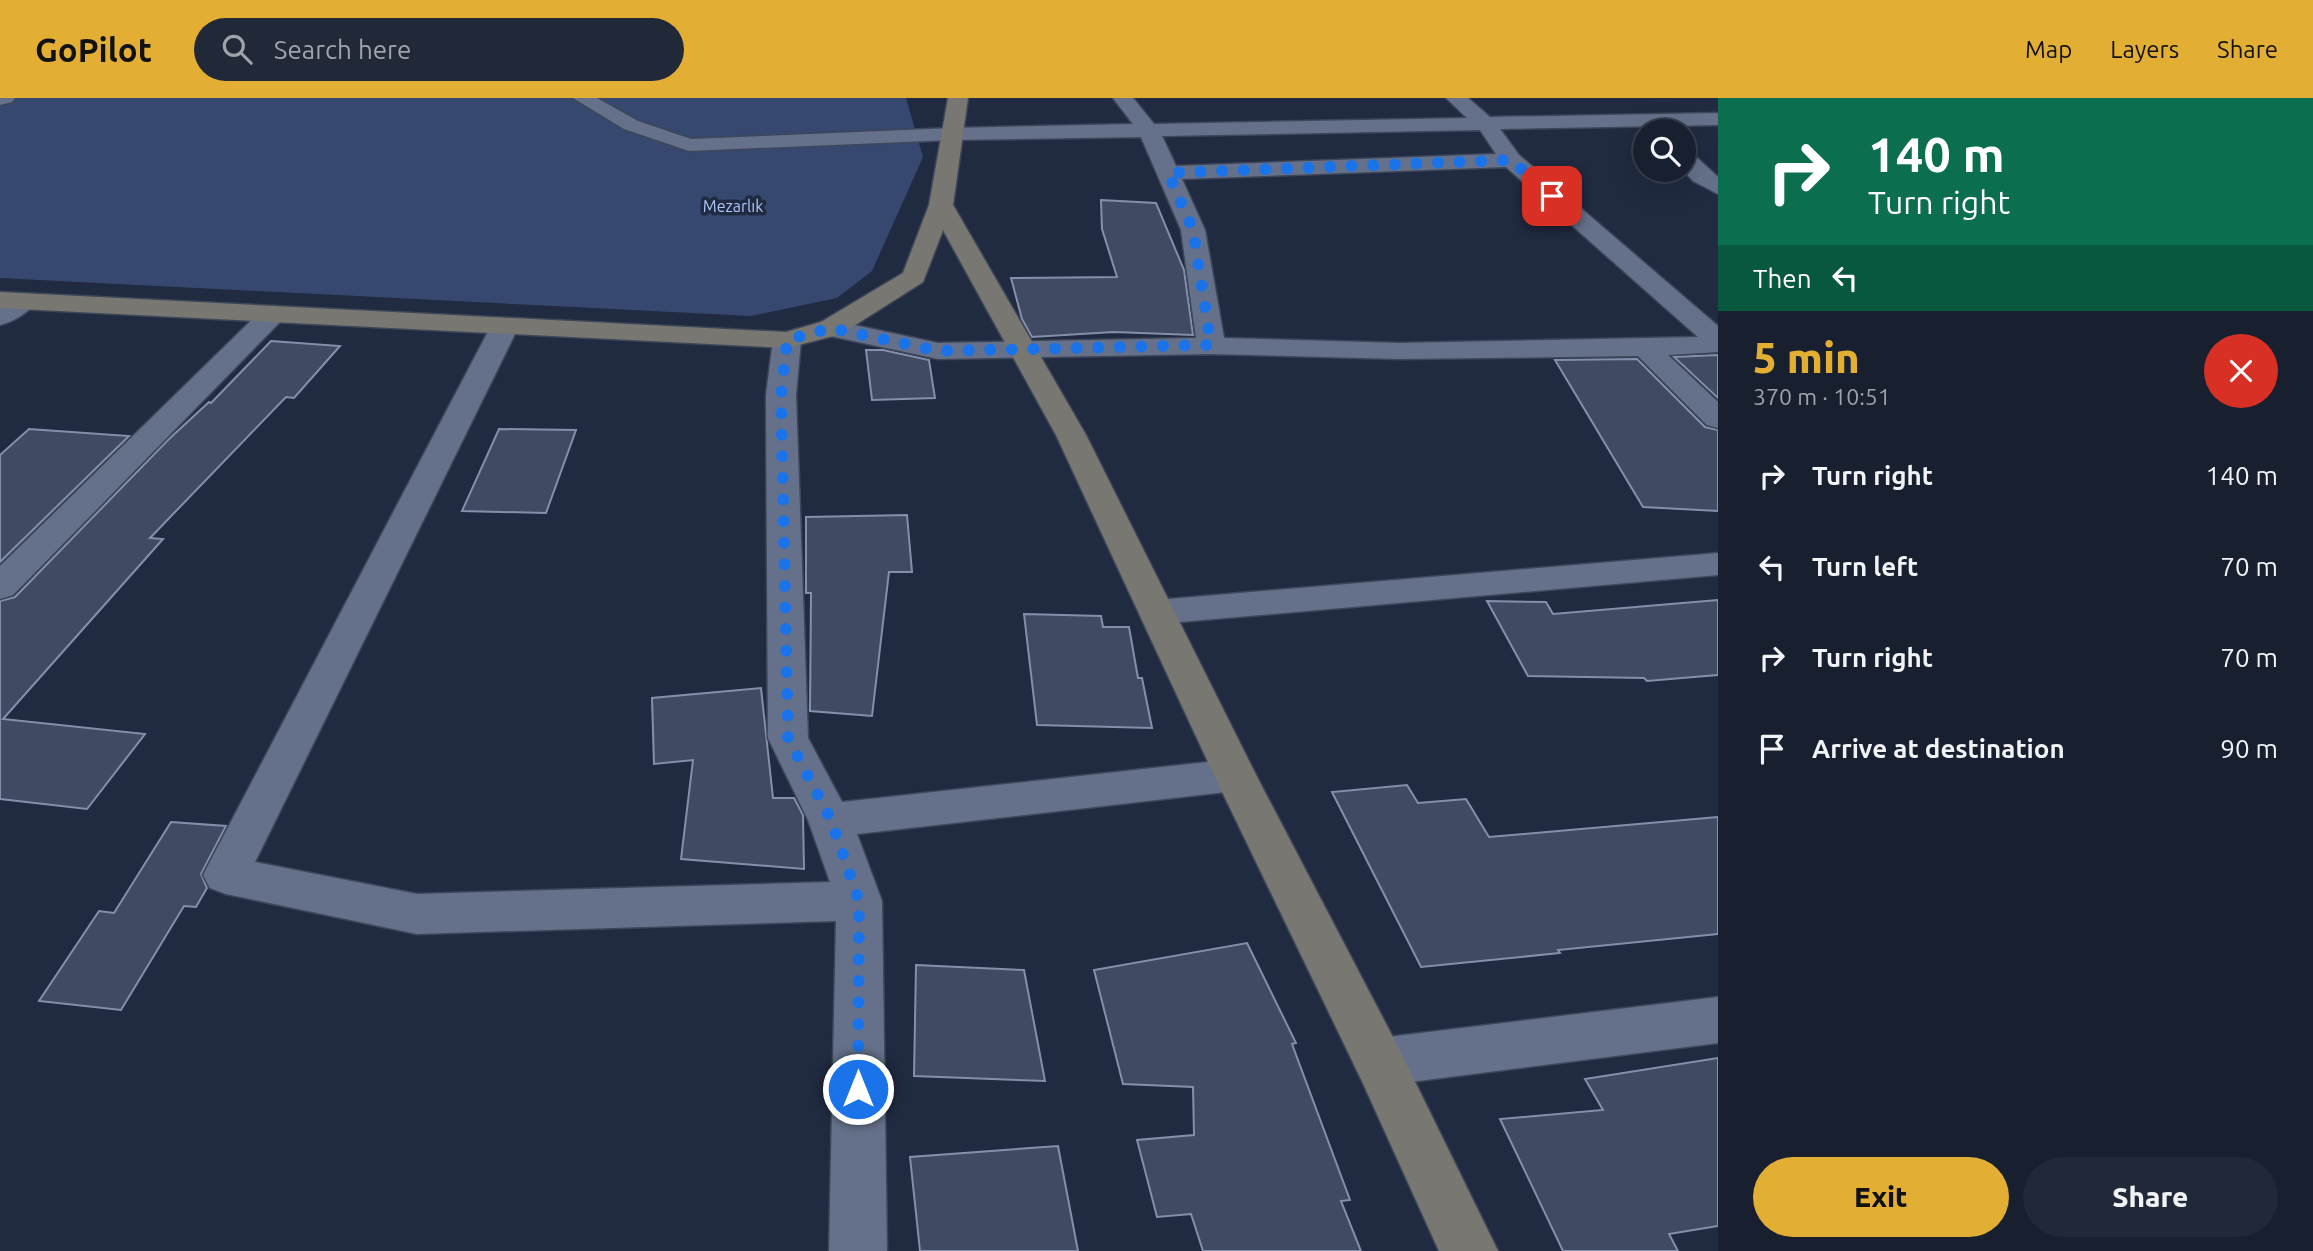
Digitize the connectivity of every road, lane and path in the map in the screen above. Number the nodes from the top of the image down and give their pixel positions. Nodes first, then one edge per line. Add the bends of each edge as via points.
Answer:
1 (583, 98) edge
2 (958, 98) edge
3 (1123, 98) edge
4 (1456, 98) edge
5 (1718, 119) edge
6 (1696, 121) edge
7 (1487, 125) junction
8 (1633, 127) edge
9 (1149, 131) junction
10 (952, 134) junction
11 (1511, 160) junction
12 (1696, 171) edge
13 (1168, 173) junction
14 (1718, 187) edge
15 (941, 205) junction
16 (12, 301) edge
17 (273, 314) junction
18 (0, 317) edge
19 (505, 326) junction
20 (831, 328) junction
21 (787, 340) junction
22 (1718, 342) edge
23 (1211, 345) junction
24 (1021, 347) junction
25 (1645, 348) junction
26 (1718, 419) edge
27 (1718, 564) edge
28 (0, 587) edge
29 (1157, 612) junction
30 (1235, 775) junction
31 (831, 820) junction
32 (859, 901) junction
33 (1718, 1020) edge
34 (1379, 1062) junction
35 (858, 1251) edge
36 (1469, 1251) edge

1 - 10 street via 631,125 689,145
2 - 10 street
3 - 9 street
4 - 7 street
5 - 6 street
7 - 8 street
7 - 9 street
7 - 11 street
9 - 10 street
9 - 13 street
10 - 15 street
11 - 13 street
11 - 22 street
12 - 14 street
13 - 23 street via 1193,230
15 - 20 street via 914,277
15 - 24 street
16 - 17 street
16 - 18 street
17 - 19 street
17 - 28 street
19 - 21 street
19 - 32 street via 226,875 416,914
20 - 21 street
20 - 24 street via 938,351
21 - 31 street via 781,395 788,738
22 - 25 street
23 - 24 street
23 - 25 street via 1399,351
24 - 29 street via 1071,435
25 - 26 street
27 - 29 street
29 - 30 street
30 - 31 street
30 - 34 street
31 - 32 street
32 - 35 street
33 - 34 street
34 - 36 street

